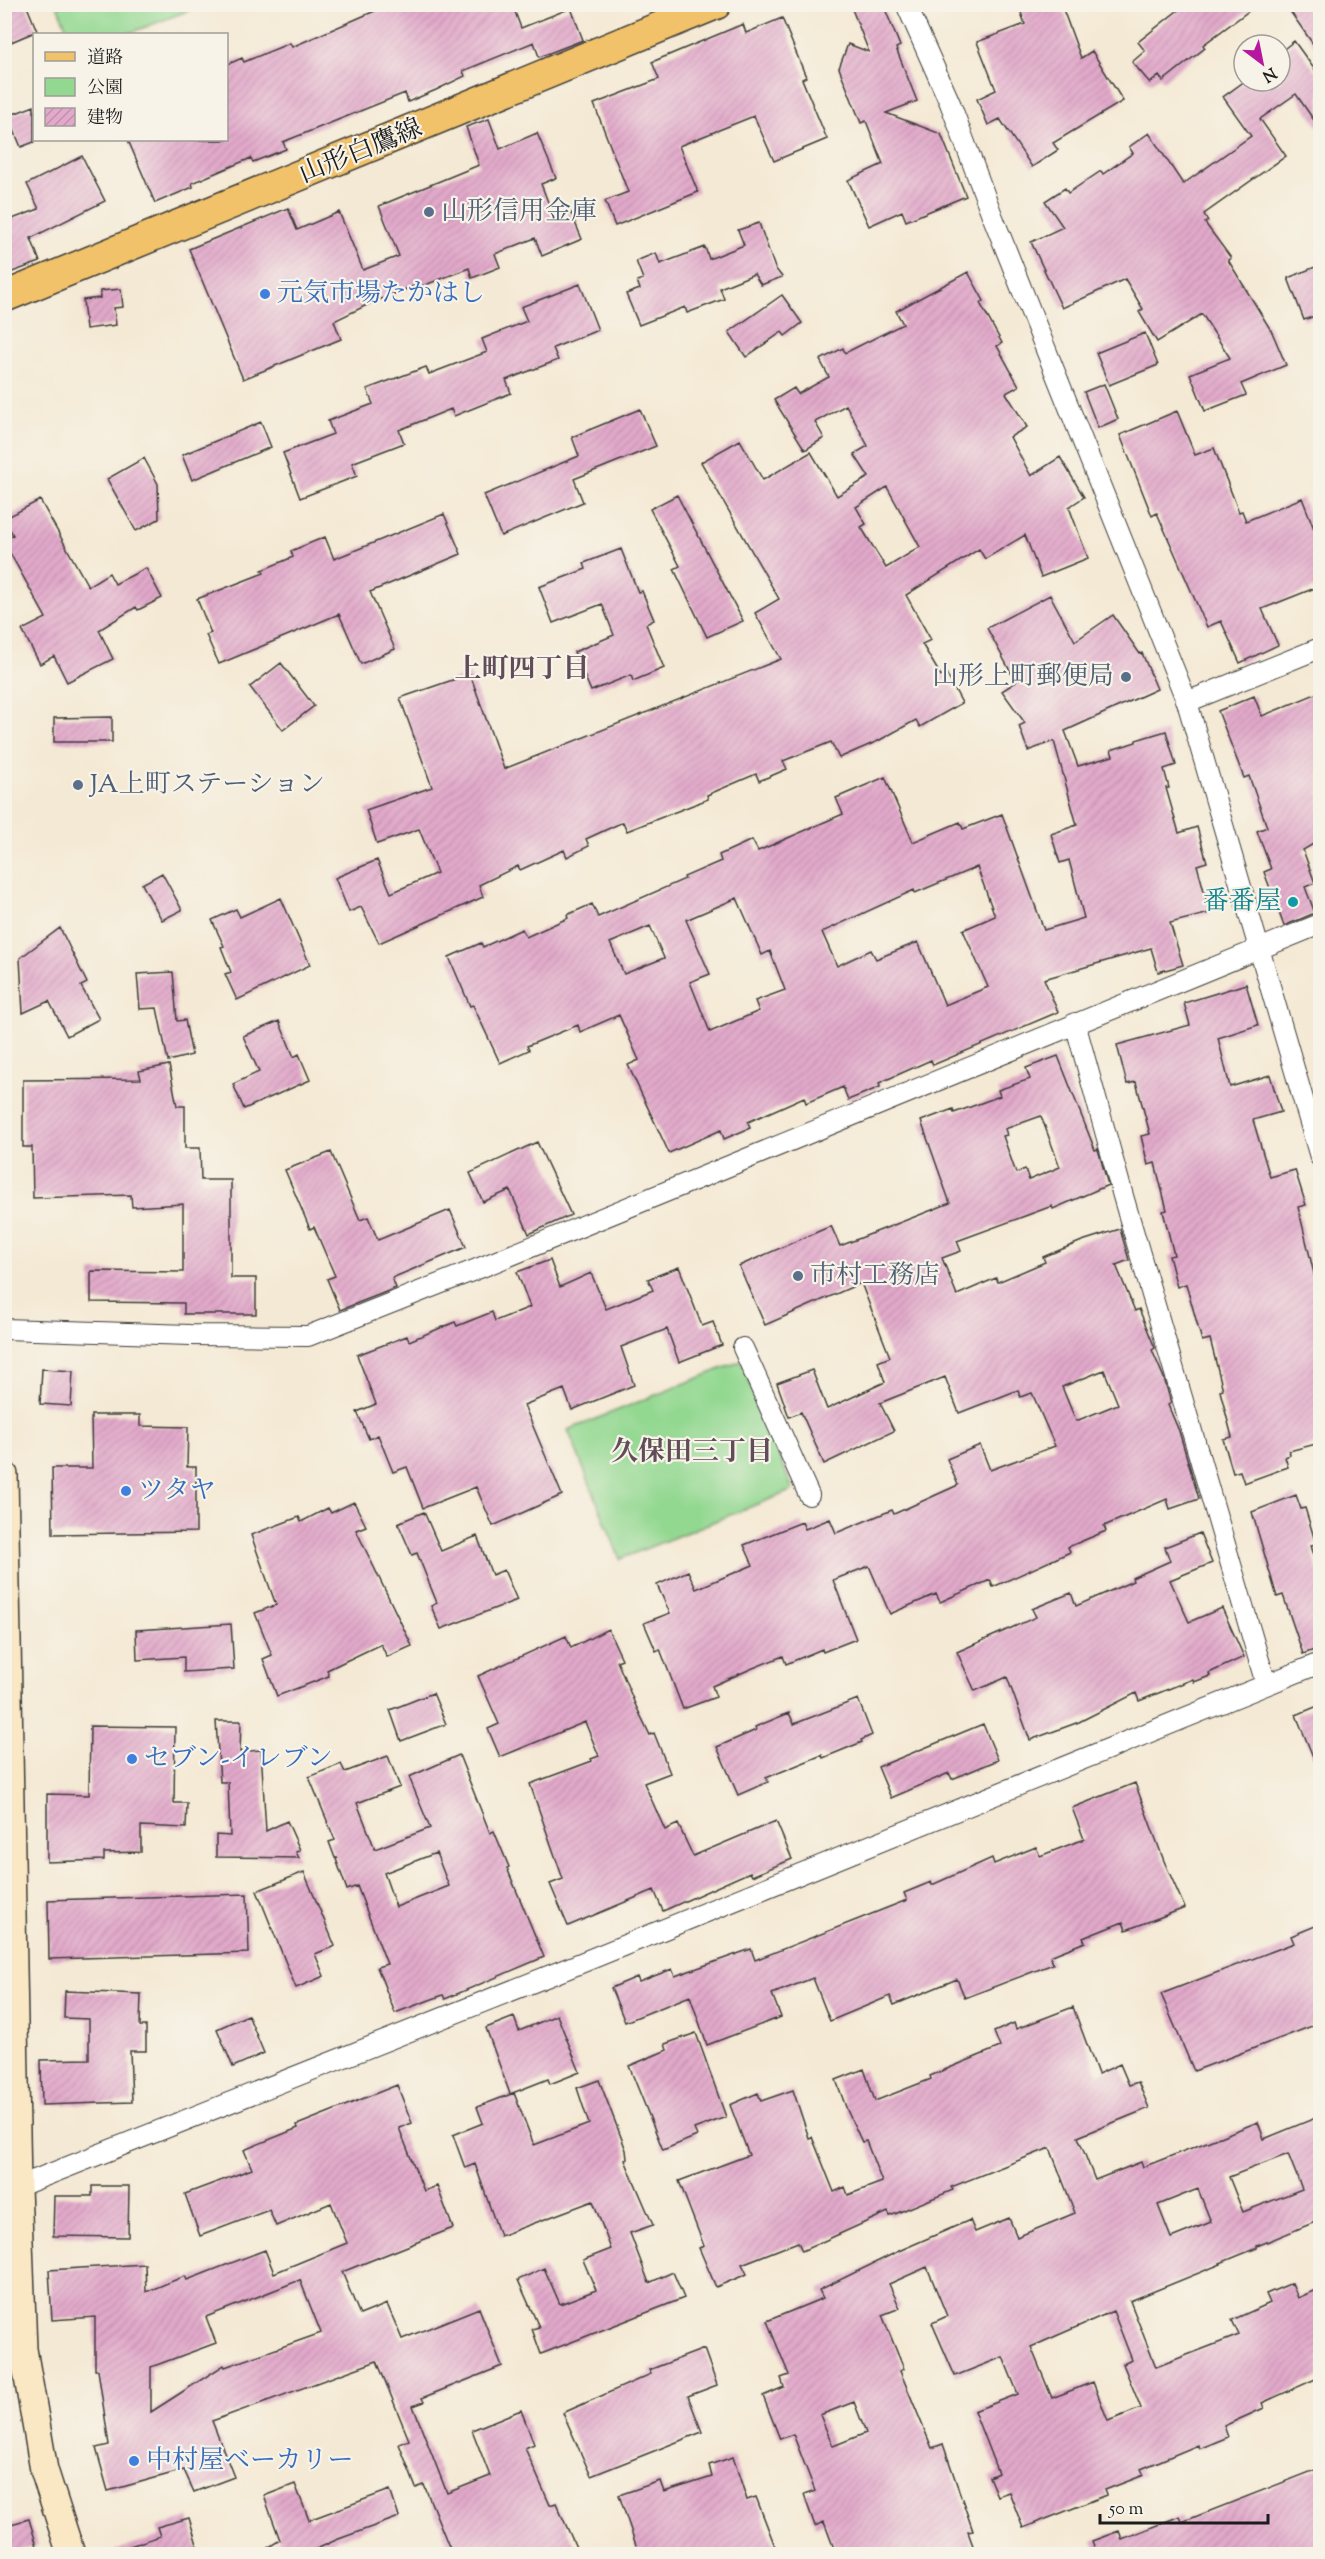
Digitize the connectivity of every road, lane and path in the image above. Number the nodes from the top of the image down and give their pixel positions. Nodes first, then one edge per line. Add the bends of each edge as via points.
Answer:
1 (716, 4) edge
2 (906, 4) edge
3 (4, 297) edge
4 (1320, 648) edge
5 (1187, 702) junction
6 (1320, 924) edge
7 (1259, 948) junction
8 (1075, 1023) junction
9 (1320, 1157) edge
10 (4, 1329) edge
11 (743, 1348) dead end
12 (4, 1475) edge
13 (809, 1496) dead end
14 (1320, 1663) edge
15 (1266, 1684) junction
16 (11, 2187) edge
17 (71, 2554) edge

1 - 3 main road, 山形白鷹線
2 - 5 street via 950,103
4 - 5 street
5 - 7 street
6 - 7 street
7 - 8 street
7 - 9 street
8 - 10 street via 308,1336
8 - 15 street
11 - 13 street
12 - 16 street
14 - 15 street
15 - 16 street via 555,1973
16 - 17 street via 23,2349 44,2470

